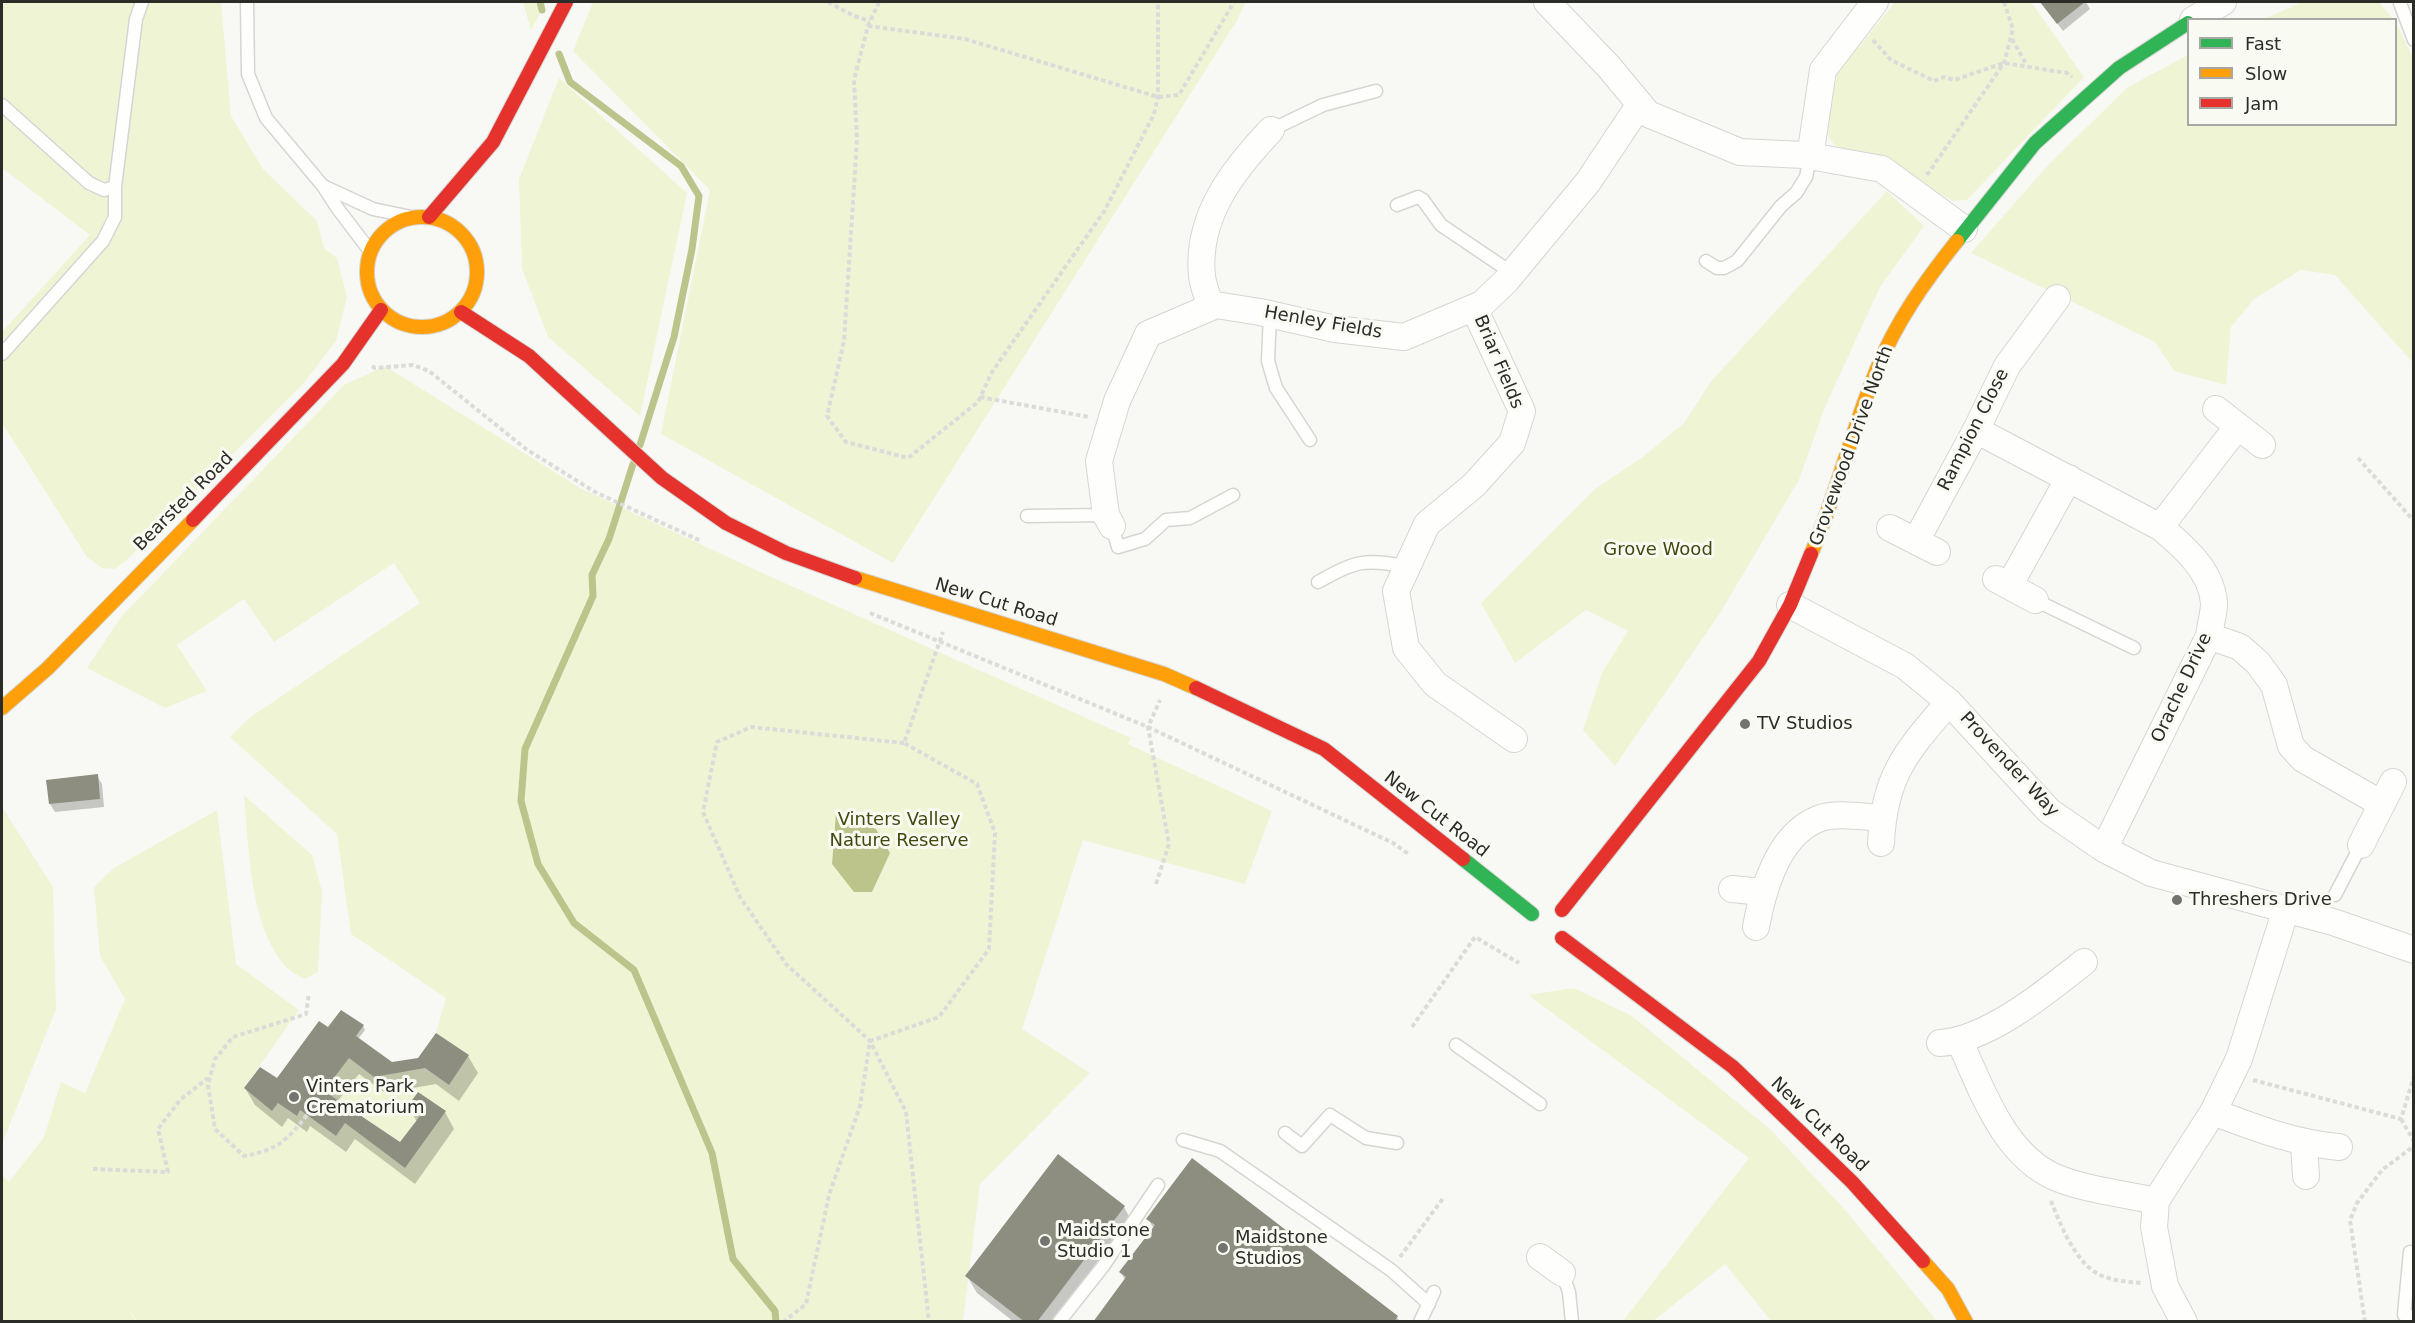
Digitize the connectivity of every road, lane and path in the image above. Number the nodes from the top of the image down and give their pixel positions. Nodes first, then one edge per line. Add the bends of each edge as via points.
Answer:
1 (142, 2) edge
2 (247, 2) edge
3 (566, 2) edge
4 (828, 2) edge
5 (879, 2) edge
6 (1158, 2) edge
7 (1234, 2) edge
8 (1547, 2) edge
9 (1875, 2) edge
10 (2004, 2) edge
11 (2223, 2) edge
12 (2401, 2) edge
13 (2196, 18) edge
14 (871, 21) junction
15 (2187, 24) edge
16 (868, 26) junction
17 (1856, 28) junction
18 (2012, 39) junction
19 (2414, 40) edge
20 (2004, 63) junction
21 (2026, 64) junction
22 (2073, 78) dead end
23 (1376, 91) dead end
24 (1158, 97) junction
25 (1640, 104) junction
26 (2, 105) edge
27 (1271, 130) joint
28 (1810, 158) junction
29 (323, 186) junction
30 (115, 187) junction
31 (1916, 194) junction
32 (1397, 205) dead end
33 (411, 217) junction
34 (429, 217) junction
35 (1964, 229) junction
36 (370, 251) junction
37 (1706, 261) dead end
38 (1512, 273) junction
39 (2057, 298) dead end
40 (1211, 307) junction
41 (1474, 308) junction
42 (381, 310) junction
43 (461, 312) junction
44 (1270, 314) junction
45 (352, 350) junction
46 (2, 354) edge
47 (980, 397) junction
48 (2216, 409) dead end
49 (1111, 422) junction
50 (2238, 426) junction
51 (1976, 430) junction
52 (1310, 440) dead end
53 (2262, 445) dead end
54 (2358, 458) dead end
55 (2069, 478) junction
56 (1233, 495) dead end
57 (1027, 516) dead end
58 (1109, 520) junction
59 (2414, 521) edge
60 (2160, 527) junction
61 (1890, 528) dead end
62 (705, 543) dead end
63 (1407, 567) junction
64 (1318, 582) dead end
65 (2035, 600) joint
66 (1790, 606) junction
67 (951, 608) junction
68 (865, 611) dead end
69 (2209, 636) junction
70 (940, 642) junction
71 (2134, 648) dead end
72 (1171, 677) junction
73 (1949, 702) junction
74 (2, 708) edge
75 (1148, 727) junction
76 (1514, 740) dead end
77 (904, 742) junction
78 (2361, 845) joint
79 (2104, 849) junction
80 (1412, 856) dead end
81 (1156, 884) dead end
82 (1731, 889) dead end
83 (1762, 891) junction
84 (2335, 895) dead end
85 (2286, 909) junction
86 (1558, 921) junction
87 (1756, 927) dead end
88 (2414, 950) edge
89 (2084, 962) dead end
90 (1519, 963) dead end
91 (309, 993) dead end
92 (1412, 1027) dead end
93 (870, 1041) junction
94 (1456, 1045) dead end
95 (2231, 1074) junction
96 (210, 1077) junction
97 (2413, 1079) edge
98 (1540, 1104) dead end
99 (2213, 1112) junction
100 (307, 1115) dead end
101 (2401, 1119) junction
102 (1285, 1133) dead end
103 (1183, 1140) dead end
104 (2414, 1141) edge
105 (1397, 1143) dead end
106 (2304, 1144) junction
107 (2414, 1146) edge
108 (2339, 1147) dead end
109 (93, 1169) dead end
110 (2053, 1176) junction
111 (2306, 1176) dead end
112 (1158, 1185) dead end
113 (1444, 1197) dead end
114 (2156, 1201) junction
115 (2410, 1252) dead end
116 (1540, 1257) dead end
117 (1391, 1270) junction
118 (1562, 1272) joint
119 (2164, 1280) junction
120 (2414, 1317) edge
121 (783, 1322) edge
122 (929, 1322) edge
123 (1059, 1322) edge
124 (1420, 1322) edge
125 (1572, 1322) edge
126 (1966, 1322) edge
127 (2184, 1322) edge
128 (2365, 1322) edge

1 - 30 lane via 136,19
2 - 29 lane via 248,74 266,118
3 - 34 street via 493,142
4 - 14 path
5 - 14 path
6 - 24 path
7 - 24 path via 1179,95
8 - 25 street
9 - 17 street
10 - 18 path via 2012,20
11 - 13 street
12 - 19 lane
14 - 16 path
15 - 35 street, Grovewood Drive North via 2119,68 2035,143
16 - 24 path via 965,39
16 - 47 path via 854,80 857,140 844,341 827,416 846,442 908,458
17 - 20 path via 1876,42 1891,60 1934,81 1944,77 1954,80
17 - 28 street via 1822,70
18 - 20 path
18 - 21 path
20 - 21 path
20 - 31 path
21 - 22 path via 2067,73
23 - 27 lane via 1323,105
24 - 47 path via 1154,114 1105,210 992,372
25 - 28 street via 1648,114 1740,152
25 - 38 street, Henley Fields via 1588,182
26 - 30 lane via 89,183 104,190
27 - 40 street via 1241,162 1218,197 1203,237 1202,277
28 - 31 street via 1882,169
28 - 37 lane via 1806,177 1796,193 1737,261 1724,268
29 - 33 lane via 373,209
29 - 36 lane
30 - 46 lane via 114,217 103,241
31 - 35 street
32 - 38 lane via 1418,197 1441,225
33 - 34 street
33 - 36 street via 387,230
34 - 43 street via 460,232 477,263 477,281
35 - 66 street, Grovewood Drive North via 1925,281 1877,369 1818,539
36 - 42 street via 367,282
38 - 41 street, Henley Fields
39 - 51 street, Rampion Close via 2046,327 2007,366
40 - 44 street, Henley Fields
40 - 49 street, Henley Fields via 1148,334
41 - 44 street, Henley Fields via 1404,338 1335,329
41 - 63 street, Briar Fields via 1522,411 1512,442 1474,484 1427,524
42 - 43 street via 406,326 420,328 442,324
42 - 45 street, Bearsted Road
43 - 67 street, New Cut Road via 529,356 662,478 726,523 786,553
44 - 52 lane via 1268,361 1276,388
45 - 62 path via 375,368 413,365 429,371 526,449 595,492
45 - 74 street, Bearsted Road via 288,423 72,643
47 - 49 path
48 - 50 street
49 - 58 street, Henley Fields via 1099,461
50 - 53 street
50 - 60 street
51 - 55 street, Orache Drive
51 - 61 street, Rampion Close via 1926,546
54 - 59 path
55 - 60 street, Orache Drive
55 - 65 street via 2002,583
56 - 58 lane via 1191,518 1167,520 1145,539 1119,547
57 - 58 lane
60 - 69 street, Orache Drive via 2205,574 2214,603
63 - 64 lane via 1351,563
63 - 76 street, Briar Fields via 1396,591 1406,648 1435,684
65 - 71 lane
66 - 73 street, Provender Way via 1905,666
66 - 86 street, Grovewood Drive North via 1759,661
67 - 70 path
67 - 72 street, New Cut Road
68 - 70 path
69 - 78 street via 2240,647 2258,663 2274,685 2291,746 2303,759 2387,793
69 - 79 street, Orache Drive
70 - 75 path
70 - 77 path
72 - 75 path
72 - 86 street, New Cut Road via 1324,749 1530,920
73 - 79 street, Provender Way via 2049,811
73 - 83 street via 1901,759 1881,830 1819,818 1798,830
75 - 80 path via 1393,843
75 - 81 path via 1169,844
77 - 93 path via 977,784 995,833 989,949 939,1017
77 - 93 path via 751,727 717,742 703,812 740,897 786,964
78 - 84 lane
79 - 85 street, Provender Way via 2151,873
82 - 83 street
83 - 87 street
85 - 88 street, Provender Way
85 - 95 street
86 - 126 street, New Cut Road via 1733,1067 1852,1182 1948,1289
89 - 110 street via 2042,981 1988,1028 1950,1042 2025,1158
90 - 92 path via 1475,937
91 - 96 path via 306,1014 233,1037 215,1059
93 - 121 path via 860,1106 829,1195 806,1304
93 - 122 path via 906,1112
94 - 98 lane
95 - 99 street
95 - 101 path
96 - 100 path via 215,1129 244,1156 267,1152 288,1139
96 - 109 path via 180,1100 158,1129 168,1172
97 - 101 path
99 - 106 street
99 - 114 street
101 - 104 path
102 - 105 lane via 1302,1146 1330,1115 1366,1138
103 - 117 lane via 1220,1151
106 - 108 street
106 - 111 street
107 - 128 path via 2382,1170 2357,1203 2350,1220
110 - 114 street
110 - 119 path via 2051,1202 2083,1261 2098,1274 2116,1280
112 - 123 lane via 1104,1265
113 - 117 path
114 - 119 street via 2154,1227
115 - 120 lane via 2404,1315
116 - 118 street
117 - 124 lane via 1431,1298
118 - 125 lane
119 - 127 street

